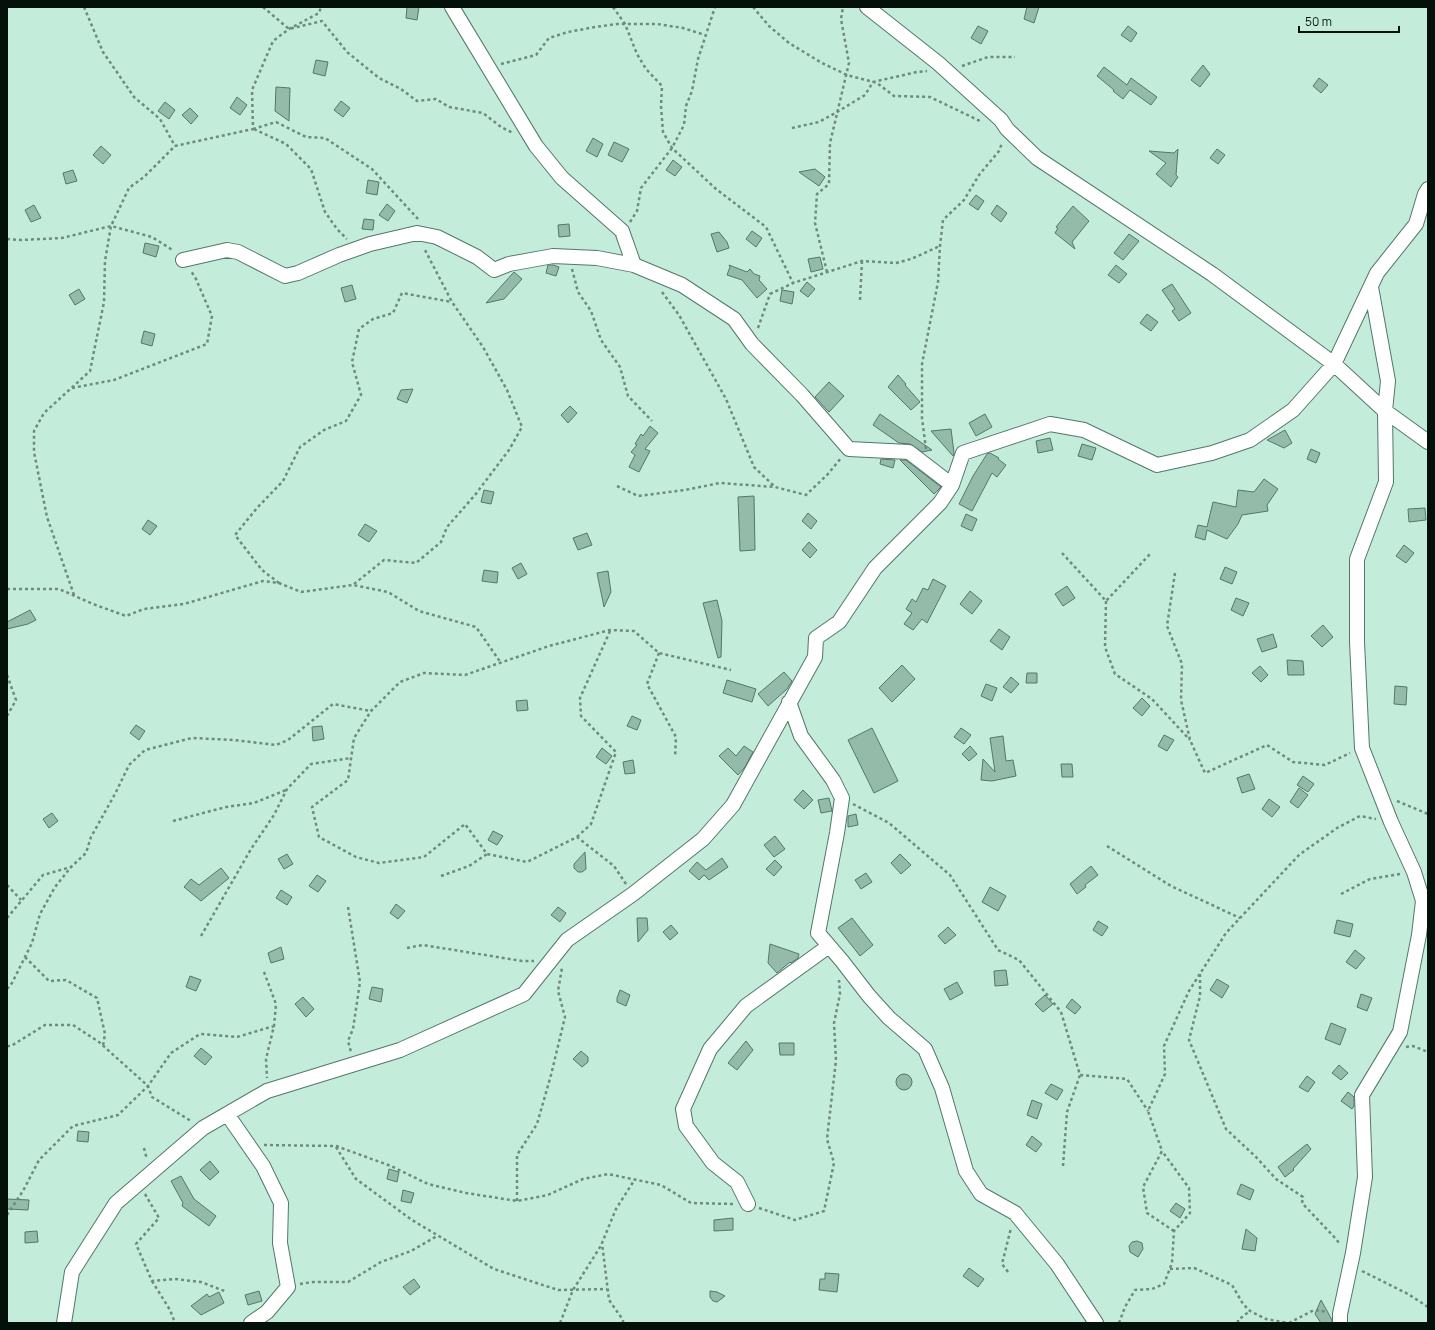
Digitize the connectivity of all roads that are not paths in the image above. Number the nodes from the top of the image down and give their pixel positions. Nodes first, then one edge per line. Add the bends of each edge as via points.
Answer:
1 (452, 7) edge
2 (867, 7) edge
3 (1428, 189) edge
4 (183, 260) road end
5 (634, 265) junction
6 (1370, 287) junction
7 (1334, 364) junction
8 (1385, 411) junction
9 (1428, 442) edge
10 (952, 485) junction
11 (789, 702) junction
12 (832, 950) junction
13 (227, 1114) junction
14 (748, 1204) road end
15 (1340, 1319) edge
16 (64, 1323) edge
17 (250, 1323) edge
18 (1096, 1323) edge

1 - 5 street via 536,146 562,178 622,231
2 - 7 street via 938,63 1037,158 1212,274
3 - 6 street via 1416,224 1377,273
4 - 5 street via 227,250 238,252 285,276 357,248 419,228 478,257 494,270 509,264 553,256 598,258
5 - 10 street via 682,285 734,319 752,344 802,395 849,449 909,452
6 - 7 street
6 - 8 street via 1388,382
7 - 8 street
7 - 10 street via 1294,410 1250,440 1218,451 1157,465 1084,430 1050,424 963,453
8 - 9 street
8 - 15 street via 1386,482 1357,559 1357,642 1362,748 1414,872 1423,901 1400,1032 1362,1095 1365,1177
10 - 11 street via 940,502 875,568 839,622 816,638 814,657
11 - 12 street via 802,736 833,780 842,798 818,934
11 - 13 street via 733,805 703,839 633,894 567,940 557,961 524,994 400,1050 267,1092
12 - 14 street via 746,1006 710,1049 683,1109 686,1126 713,1163 737,1182
12 - 18 street via 889,1018 925,1049 942,1088 966,1170 981,1194 1015,1213 1057,1264
13 - 16 street via 204,1128 116,1203 72,1272
13 - 17 street via 263,1166 281,1203 280,1243 288,1287 267,1312

